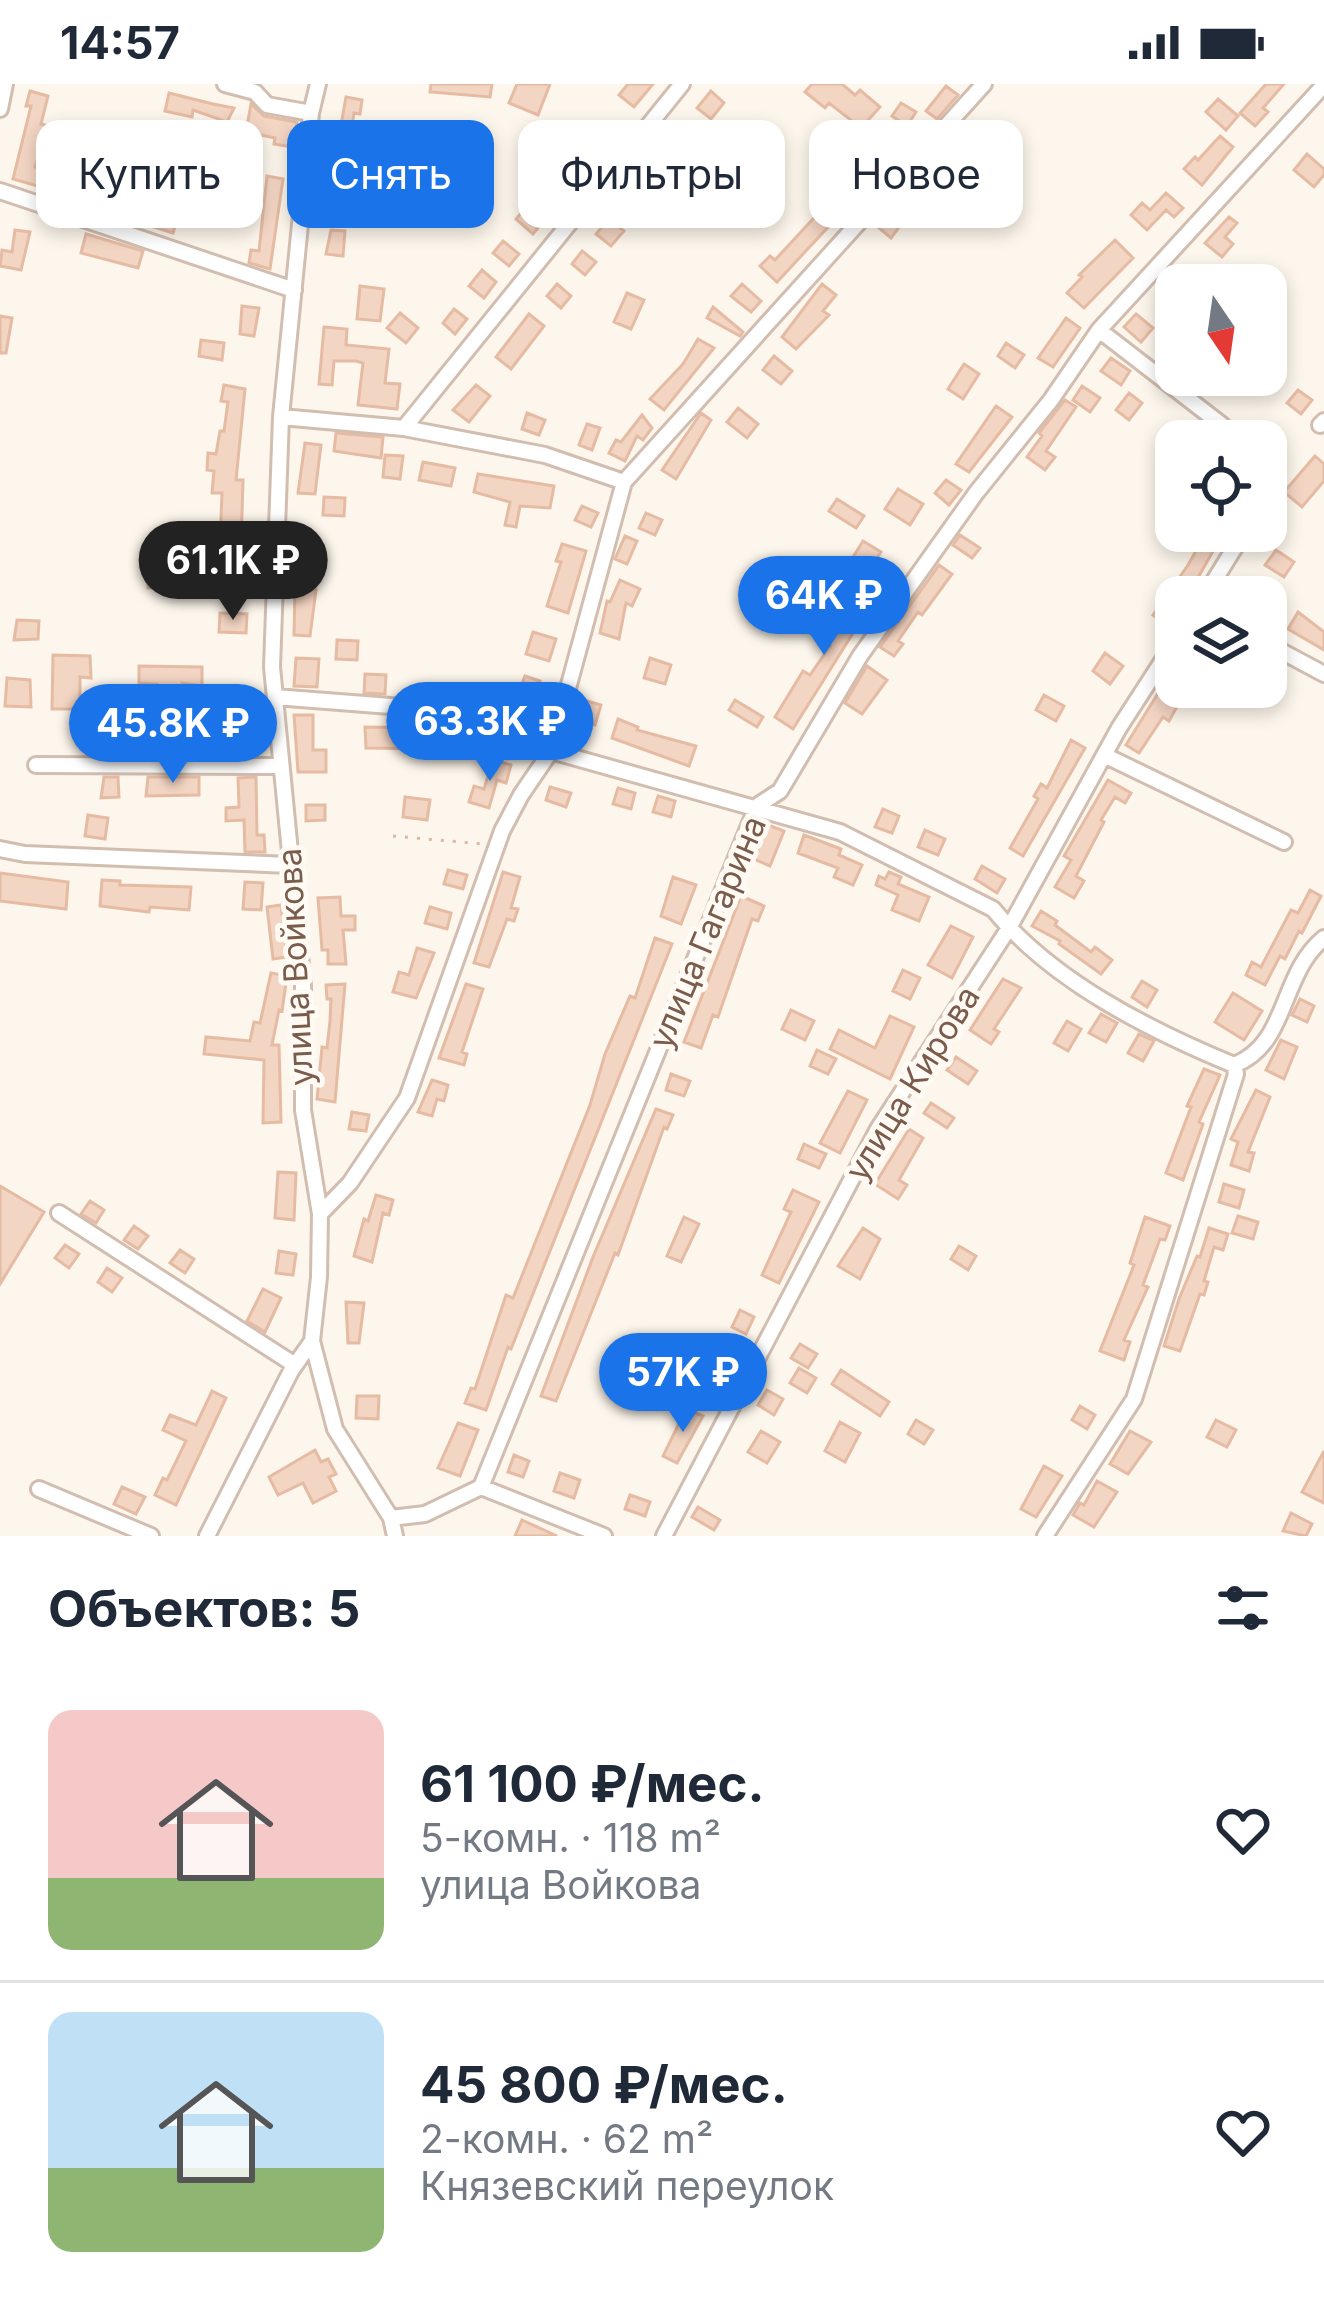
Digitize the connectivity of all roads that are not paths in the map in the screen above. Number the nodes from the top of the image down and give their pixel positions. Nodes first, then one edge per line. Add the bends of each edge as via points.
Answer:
1 (5, 84) edge
2 (225, 84) edge
3 (318, 84) edge
4 (682, 84) edge
5 (984, 84) edge
6 (1324, 85) edge
7 (0, 110) edge
8 (311, 113) junction
9 (0, 191) edge
10 (294, 290) junction
11 (1099, 330) junction
12 (281, 417) junction
13 (1211, 420) edge
14 (404, 428) junction
15 (623, 482) junction
16 (1287, 655) edge
17 (1155, 674) edge
18 (1324, 674) edge
19 (275, 698) junction
20 (416, 708) dead end
21 (551, 752) junction
22 (1104, 755) junction
23 (36, 764) dead end
24 (281, 766) junction
25 (757, 806) junction
26 (1285, 842) dead end
27 (0, 849) edge
28 (290, 866) junction
29 (1009, 928) junction
30 (1324, 938) edge
31 (1234, 1065) junction
32 (59, 1213) dead end
33 (320, 1214) junction
34 (312, 1341) junction
35 (295, 1365) junction
36 (482, 1487) junction
37 (39, 1489) dead end
38 (391, 1519) junction
39 (151, 1536) edge
40 (206, 1536) edge
41 (395, 1536) edge
42 (604, 1536) edge
43 (664, 1536) edge
44 (1045, 1536) edge

1 - 7 street
2 - 8 street via 255,92 267,105
3 - 8 street, улица Войкова
4 - 14 street
5 - 15 street
6 - 11 street, улица Гагарина
8 - 10 street, улица Войкова
9 - 10 street
10 - 12 street, улица Войкова
11 - 13 street
11 - 25 street, улица Гагарина via 860,656 780,791
12 - 14 street
12 - 19 street, улица Войкова
14 - 15 street via 545,455
15 - 21 street
16 - 18 street
17 - 22 street, улица Кирова
19 - 20 street
19 - 24 street, улица Войкова
21 - 25 street
21 - 33 street via 497,846 407,1098
22 - 26 street
22 - 29 street, улица Кирова
23 - 24 street
24 - 28 street, улица Войкова
25 - 29 street via 840,832 933,875 993,909
25 - 36 street, улица Гагарина
27 - 28 street
28 - 33 street, улица Войкова via 303,986 303,1110
29 - 31 street via 1092,994
29 - 43 street, улица Кирова via 878,1130
30 - 31 street via 1303,957 1267,1042
31 - 44 street via 1134,1400
32 - 35 street
33 - 34 street, улица Войкова
34 - 35 street
34 - 38 street via 335,1429
35 - 40 street
36 - 38 street via 425,1514
36 - 42 street
37 - 39 street
38 - 41 street

